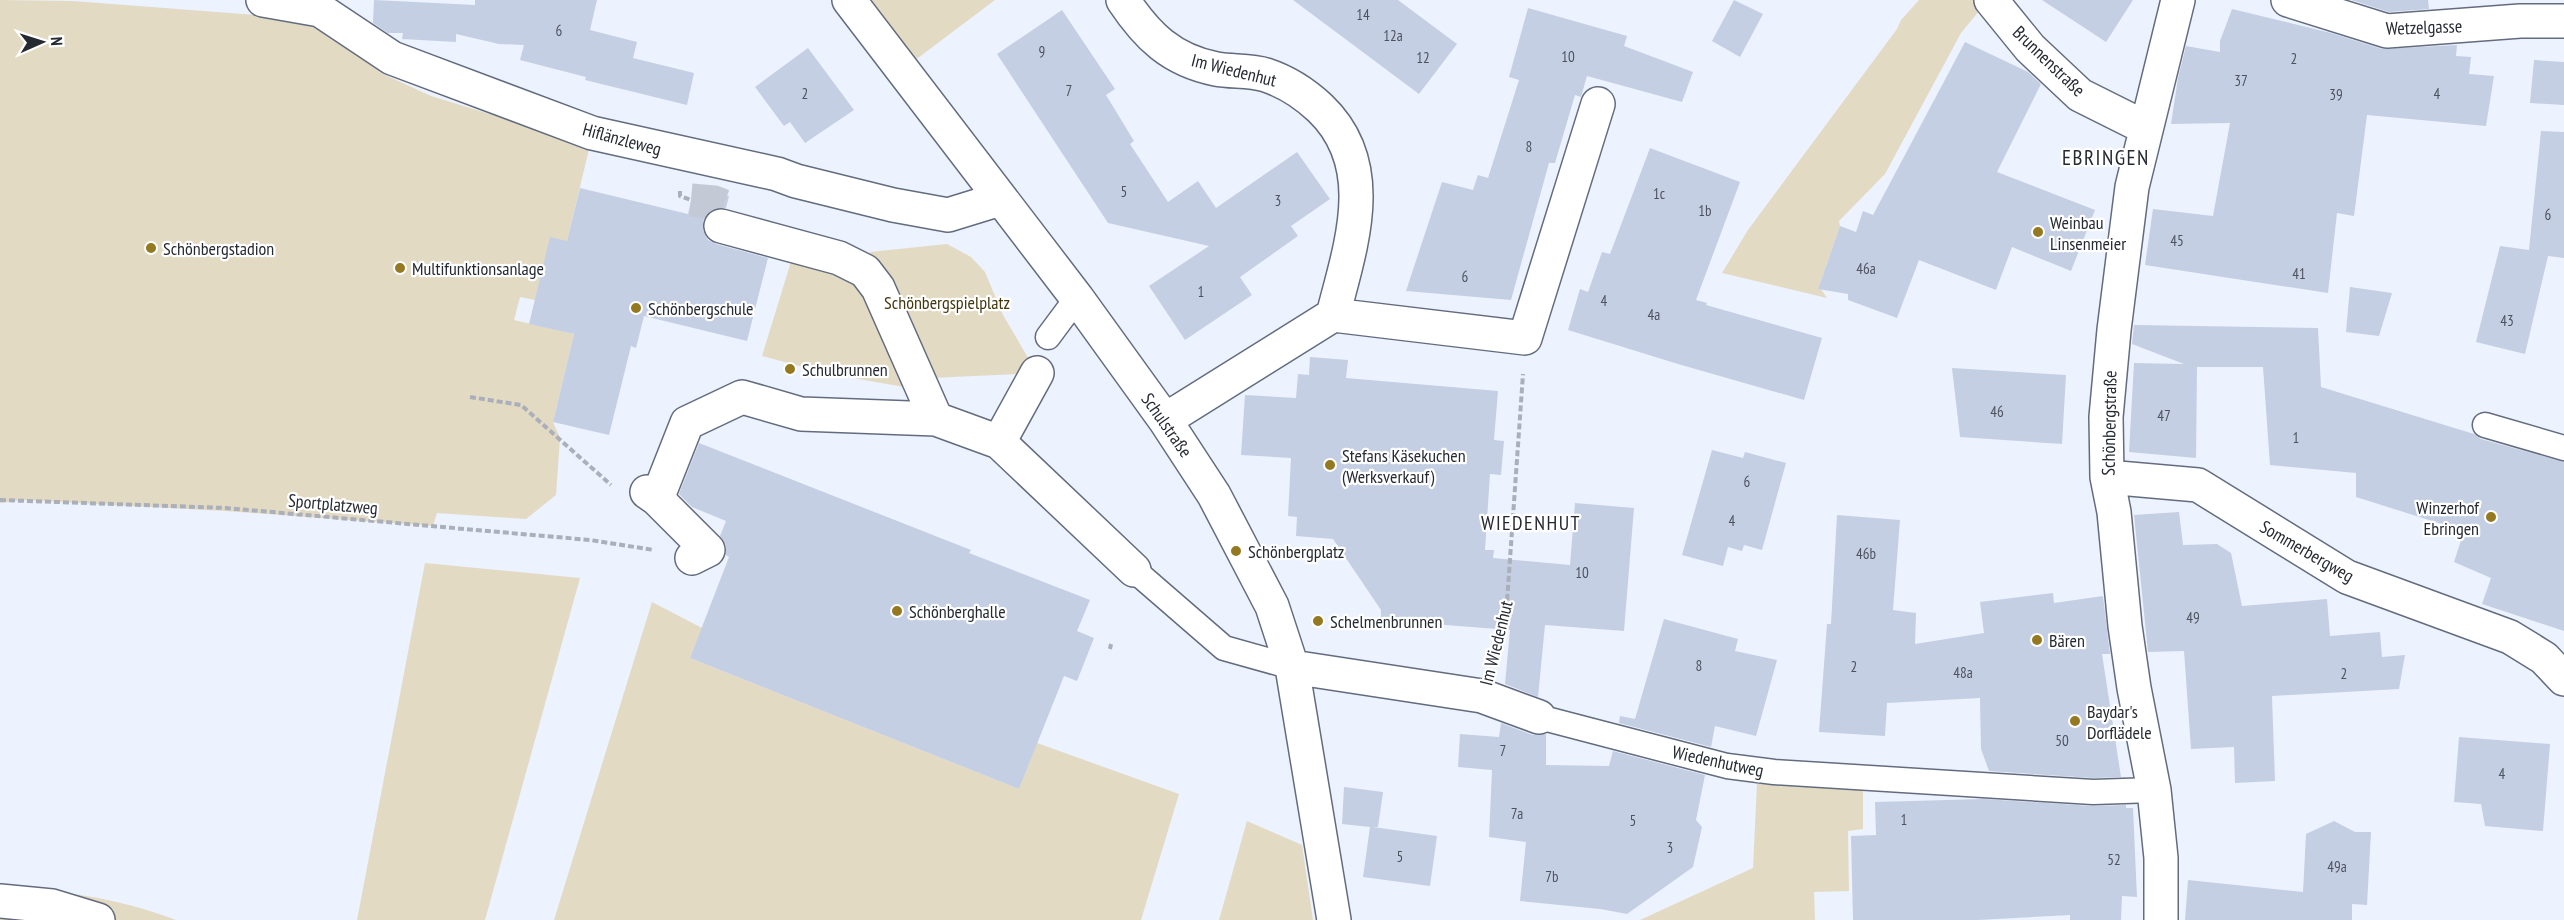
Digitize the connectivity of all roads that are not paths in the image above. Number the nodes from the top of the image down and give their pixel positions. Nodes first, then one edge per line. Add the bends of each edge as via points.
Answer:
1 (263, 0) edge
2 (849, 0) edge
3 (1123, 0) edge
4 (1991, 0) edge
5 (2178, 0) edge
6 (2288, 0) edge
7 (2564, 21) edge
8 (1598, 104) dead end
9 (2146, 128) junction
10 (1000, 199) junction
11 (722, 226) tunnel mouth
12 (1077, 298) junction
13 (1333, 315) junction
14 (1048, 337) dead end
15 (1036, 374) dead end
16 (936, 419) junction
17 (1165, 420) junction
18 (2485, 425) dead end
19 (999, 442) junction
20 (2564, 448) edge
21 (2107, 477) junction
22 (677, 554) road end
23 (1134, 570) joint
24 (1292, 667) junction
25 (2564, 679) edge
26 (1539, 717) joint
27 (2154, 790) junction
28 (0, 901) edge
29 (98, 920) edge
30 (1334, 920) edge
31 (2162, 920) edge

1 - 10 street, Hiflänzleweg via 320,10 392,58 592,133 948,215
2 - 10 street, Schulstraße
3 - 13 street, Im Wiedenhut via 1142,28 1162,47 1213,68 1264,74 1306,95 1335,123 1348,145 1357,192 1354,227
4 - 9 street, Brunnenstraße via 2030,48 2080,94
5 - 9 street, Schönbergstraße
6 - 7 street, Wetzelgasse via 2387,31
8 - 13 street via 1525,338
9 - 21 street, Schönbergstraße via 2132,187 2114,330 2106,417
10 - 12 street, Schulstraße
11 - 16 street via 838,258 865,272 878,288
12 - 14 lane
12 - 17 street, Schulstraße
13 - 17 street
15 - 19 street
16 - 19 street
16 - 22 street via 801,414 742,397 687,423 652,495 708,550
17 - 24 street, Schulstraße via 1214,495 1272,606
18 - 20 lane
19 - 23 street
21 - 25 street, Sommerbergweg via 2198,485 2347,577 2510,637 2544,658
21 - 27 street, Schönbergstraße via 2134,687
23 - 24 lane via 1224,648
24 - 26 street, Wiedenhutweg via 1482,696
24 - 30 street, Schulstraße
26 - 27 lane, Wiedenhutweg via 1727,766 1774,772 2093,792
27 - 31 street, Schönbergstraße
28 - 29 street via 52,906

